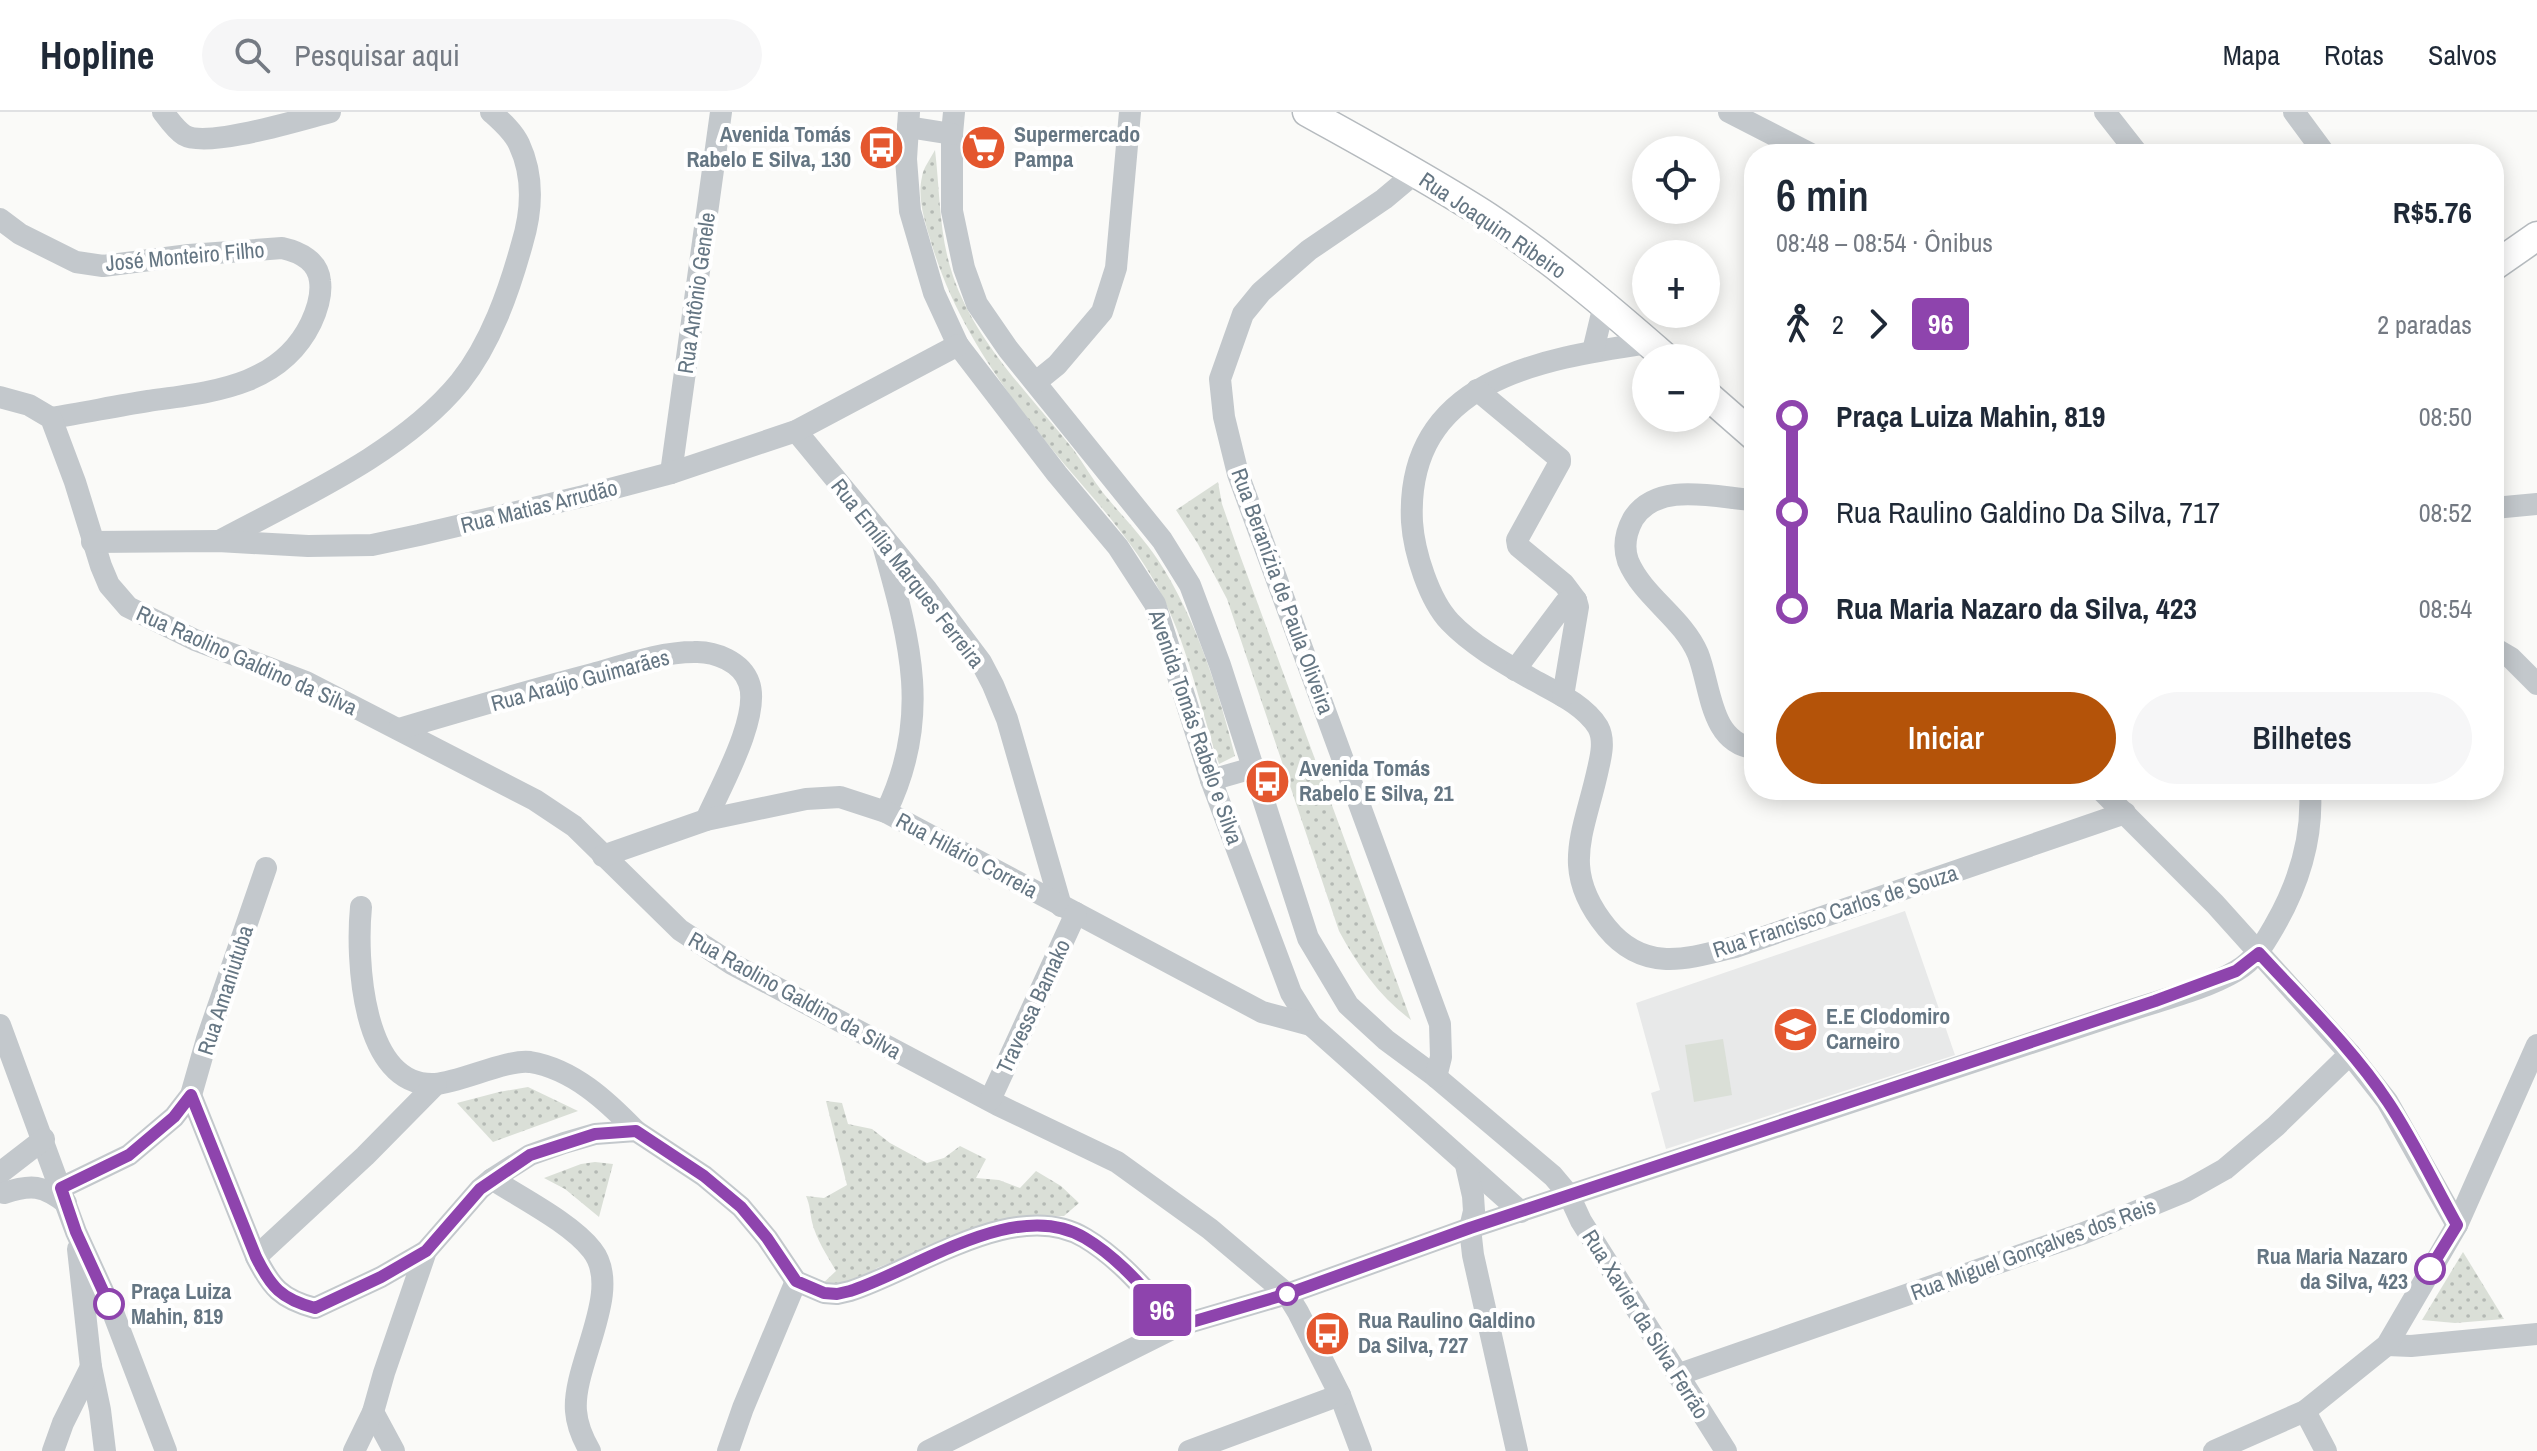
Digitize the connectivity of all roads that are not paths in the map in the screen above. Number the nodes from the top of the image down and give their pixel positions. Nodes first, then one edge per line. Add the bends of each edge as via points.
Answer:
1 (163, 112) edge
2 (330, 112) edge
3 (491, 112) edge
4 (1130, 112) edge
5 (1307, 112) edge
6 (1729, 112) edge
7 (2105, 112) edge
8 (2294, 112) edge
9 (718, 114) edge
10 (908, 120) edge
11 (953, 123) edge
12 (1791, 144) edge
13 (2130, 144) edge
14 (2318, 144) edge
15 (1415, 173) junction
16 (0, 219) edge
17 (2537, 236) edge
18 (2504, 259) edge
19 (1604, 305) junction
20 (1650, 344) edge
21 (958, 345) junction
22 (1632, 350) edge
23 (1593, 351) junction
24 (1036, 382) junction
25 (1477, 390) junction
26 (0, 397) edge
27 (1720, 406) edge
28 (51, 418) junction
29 (1744, 427) edge
30 (796, 431) junction
31 (671, 473) junction
32 (1744, 499) edge
33 (2537, 504) edge
34 (2504, 507) edge
35 (881, 536) junction
36 (218, 541) junction
37 (92, 542) junction
38 (1576, 600) junction
39 (2504, 654) edge
40 (1515, 670) junction
41 (2537, 684) edge
42 (1563, 696) junction
43 (399, 729) junction
44 (1744, 745) edge
45 (1253, 768) junction
46 (1211, 780) junction
47 (2111, 800) edge
48 (2309, 800) edge
49 (886, 812) junction
50 (2125, 813) junction
51 (706, 820) junction
52 (603, 856) junction
53 (266, 868) dead end
54 (361, 907) dead end
55 (1069, 909) junction
56 (2259, 953) junction
57 (0, 1025) edge
58 (1311, 1025) junction
59 (2537, 1045) edge
60 (2350, 1054) junction
61 (1436, 1077) junction
62 (436, 1084) junction
63 (191, 1095) junction
64 (990, 1100) junction
65 (636, 1131) junction
66 (47, 1148) junction
67 (1466, 1165) junction
68 (492, 1179) junction
69 (1, 1187) edge
70 (1569, 1195) junction
71 (64, 1196) junction
72 (1521, 1212) junction
73 (2457, 1225) junction
74 (1470, 1228) junction
75 (76, 1232) junction
76 (426, 1251) junction
77 (256, 1257) junction
78 (796, 1281) junction
79 (1287, 1294) junction
80 (1178, 1326) junction
81 (2537, 1334) edge
82 (2387, 1345) junction
83 (90, 1364) junction
84 (134, 1365) junction
85 (1677, 1375) junction
86 (1340, 1395) junction
87 (2305, 1411) junction
88 (373, 1412) junction
89 (1231, 1443) edge
90 (936, 1449) edge
91 (53, 1451) edge
92 (105, 1451) edge
93 (166, 1451) edge
94 (354, 1451) edge
95 (394, 1451) edge
96 (590, 1451) edge
97 (728, 1451) edge
98 (1189, 1451) edge
99 (1361, 1451) edge
100 (1517, 1451) edge
101 (1726, 1451) edge
102 (2214, 1451) edge
103 (2326, 1451) edge

1 - 2 street via 185,136 199,140
3 - 36 street via 519,143 531,200 513,278 477,356 452,390 402,437
4 - 24 street via 1116,268 1102,312
5 - 15 main road, Rua Joaquim Ribeiro
6 - 12 street
7 - 13 street
8 - 14 street
9 - 31 street, Rua Antônio Genele
10 - 11 street
10 - 21 street, Avenida Tomás Rabelo e Silva via 910,211 934,293
11 - 24 street, Avenida Tomás Rabelo e Silva via 952,211 964,268 977,304
15 - 19 main road, Rua Joaquim Ribeiro via 1488,217
15 - 61 street, Rua Beranízia de Paula Oliveira via 1261,292 1243,314 1220,379 1238,474 1440,1024
16 - 28 street, José Monteiro Filho via 76,262 103,266 282,248 307,257 320,278 319,303 307,332 288,357 266,372 197,396
17 - 18 main road
19 - 20 main road, Rua Joaquim Ribeiro
19 - 23 street
21 - 30 street, Rua Matias Arrudão
21 - 46 street, Avenida Tomás Rabelo e Silva via 1118,547 1155,604
22 - 23 street, Rua Francisco Carlos de Souza
23 - 25 street, Rua Francisco Carlos de Souza via 1532,365
24 - 45 street, Avenida Tomás Rabelo e Silva via 1162,540 1190,585
25 - 38 street via 1560,459 1517,540
25 - 40 street, Rua Francisco Carlos de Souza via 1458,403 1424,448 1411,496 1413,538 1448,620
26 - 28 street
27 - 29 main road
28 - 37 street, Rua Raolino Galdino da Silva
30 - 31 street, Rua Matias Arrudão
30 - 35 street, Rua Emília Marques Ferreira
31 - 36 street, Rua Matias Arrudão via 372,545
32 - 44 street via 1665,496 1634,517 1625,549 1647,590 1692,642 1723,730
33 - 34 street
35 - 49 street via 909,650 914,711 906,765
35 - 55 street, Rua Emília Marques Ferreira via 927,590 993,685
36 - 37 street, Rua Matias Arrudão
37 - 43 street, Rua Raolino Galdino da Silva via 109,585 128,607 195,640 306,682
38 - 40 street via 1565,603
38 - 42 street
39 - 41 street
40 - 42 street, Rua Francisco Carlos de Souza
42 - 50 street, Rua Francisco Carlos de Souza via 1588,715 1602,738 1578,873 1592,910 1615,937 1650,957 1686,960 1735,947
43 - 51 street, Rua Araújo Guimarães via 668,655 696,651 721,657 749,681 752,708
43 - 52 street, Rua Raolino Galdino da Silva via 535,800 574,826
45 - 46 street
45 - 61 street, Avenida Tomás Rabelo e Silva via 1308,938 1348,1005
46 - 58 street, Avenida Tomás Rabelo e Silva via 1291,993
47 - 50 street
48 - 56 street via 2307,847 2292,895
49 - 51 street, Rua Hilário Correia via 840,797 817,798
49 - 55 street, Rua Hilário Correia
50 - 56 street
51 - 52 street, Rua Hilário Correia
52 - 64 street, Rua Raolino Galdino da Silva via 680,930 732,964
53 - 63 street, Rua Amaniutuba
54 - 62 street via 359,953 380,1048 402,1074
55 - 58 street, Rua Hilário Correia via 1262,1012
55 - 64 street, Travessa Bamako
56 - 60 street
56 - 70 street via 2215,981
57 - 66 street
58 - 67 street, Avenida Tomás Rabelo e Silva
59 - 73 street
60 - 73 street via 2387,1101
60 - 85 street, Rua Miguel Gonçalves dos Reis via 2225,1169 2186,1191 2084,1233
61 - 70 street, Avenida Tomás Rabelo e Silva
62 - 65 street via 525,1062 545,1065 596,1093
62 - 77 street
63 - 71 street, Rua Amaniutuba via 129,1155
63 - 77 street
64 - 79 street, Rua Raolino Galdino da Silva via 1117,1162 1210,1229
65 - 68 street via 564,1143 530,1155
65 - 78 street via 741,1207
66 - 69 street
66 - 71 street
67 - 72 street, Avenida Tomás Rabelo e Silva
67 - 74 street via 1474,1211
68 - 76 street
68 - 96 street via 573,1232 598,1261 601,1299 576,1397
69 - 71 street via 26,1185
70 - 72 street
70 - 85 street, Rua Xavier da Silva Ferrão
71 - 75 street
72 - 74 street
73 - 82 street
74 - 79 street
74 - 100 street
75 - 83 street
75 - 84 street
76 - 77 street via 315,1308 280,1293
76 - 88 street
78 - 80 street via 837,1294 976,1237 1051,1225 1102,1250
78 - 97 street
79 - 80 street
79 - 86 street, Rua Raolino Galdino da Silva
80 - 90 street
81 - 82 street
82 - 87 street
83 - 84 street via 97,1350 114,1346
83 - 91 street
83 - 92 street
84 - 93 street
85 - 101 street, Rua Xavier da Silva Ferrão
86 - 89 street
86 - 99 street, Rua Raolino Galdino da Silva
87 - 102 street
87 - 103 street
88 - 94 street
88 - 95 street
89 - 98 street

